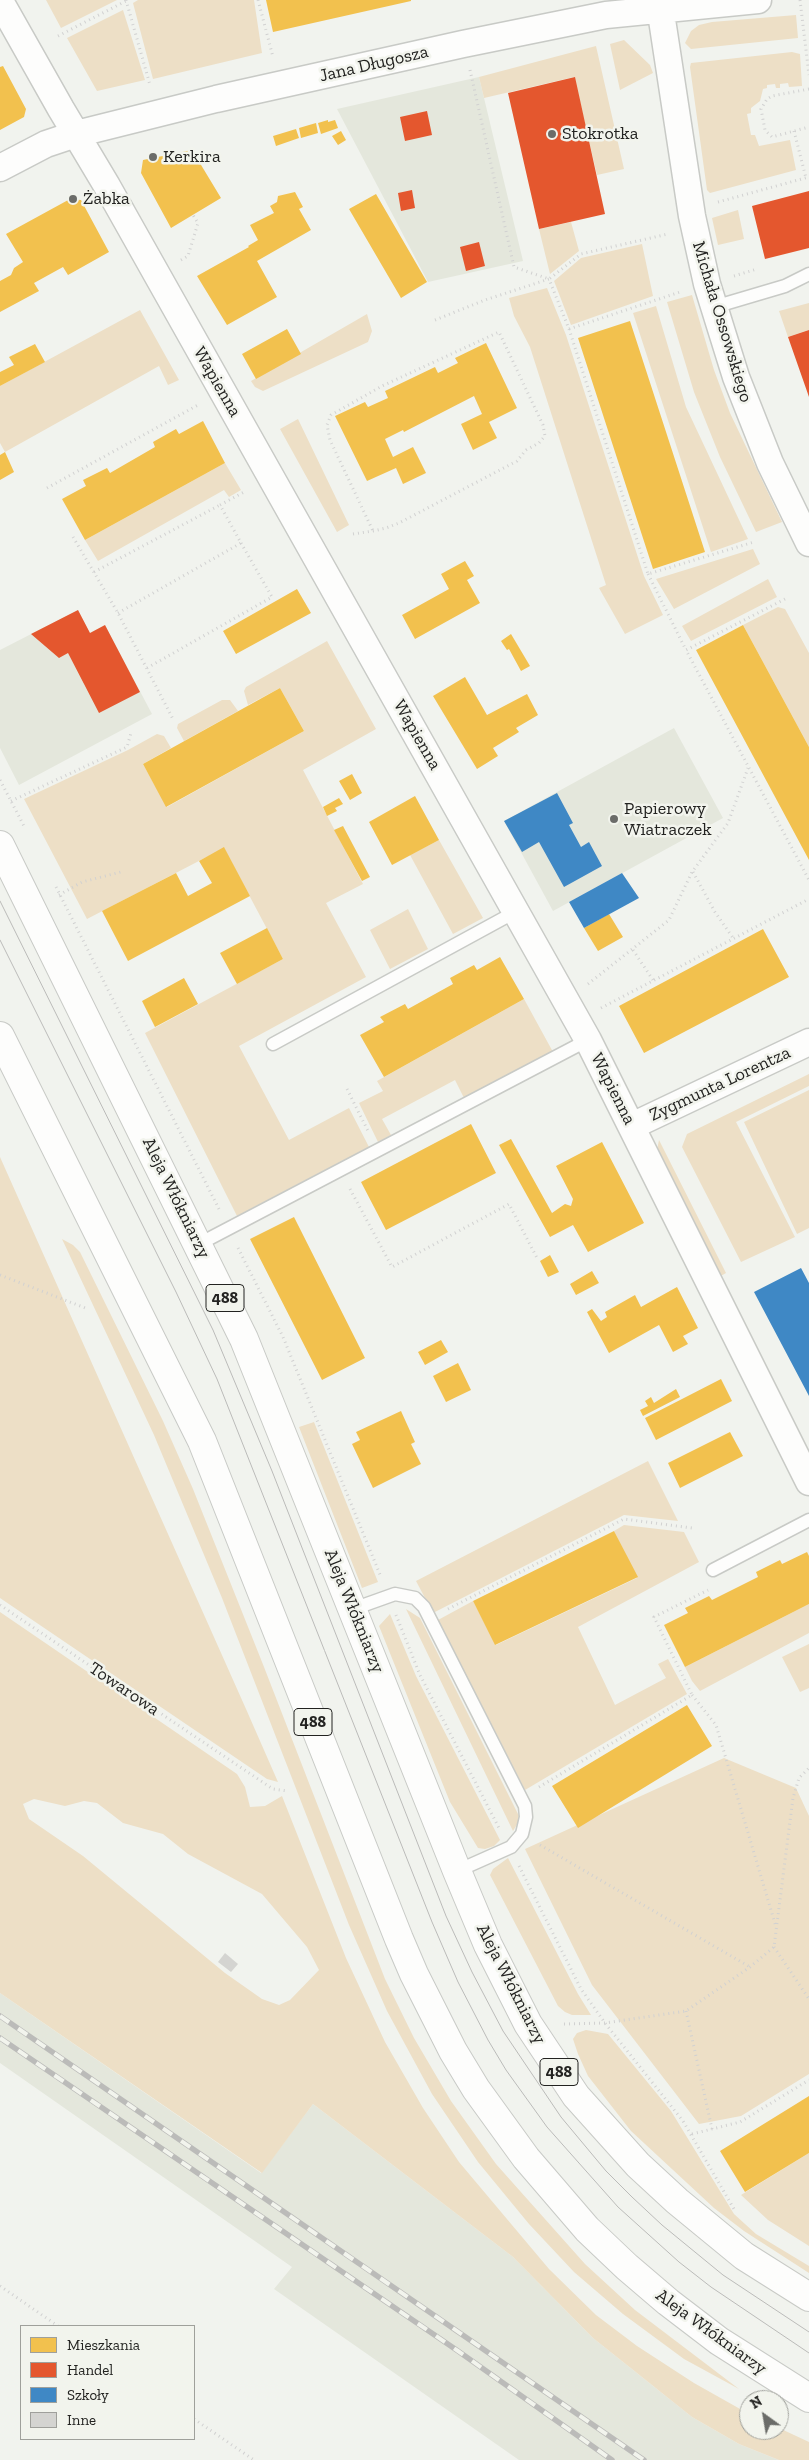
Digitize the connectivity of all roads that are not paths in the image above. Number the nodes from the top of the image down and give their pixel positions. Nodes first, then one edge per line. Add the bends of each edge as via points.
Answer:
1 (758, 0) edge
2 (0, 1) edge
3 (660, 5) edge
4 (76, 134) junction
5 (0, 168) edge
6 (809, 274) edge
7 (711, 296) junction
8 (809, 543) edge
9 (0, 845) edge
10 (516, 911) junction
11 (0, 1036) edge
12 (588, 1040) junction
13 (809, 1042) edge
14 (273, 1044) dead end
15 (632, 1126) junction
16 (199, 1244) junction
17 (809, 1482) edge
18 (809, 1520) edge
19 (713, 1570) dead end
20 (353, 1609) junction
21 (457, 1871) junction
22 (809, 2297) edge
23 (809, 2398) edge

1 - 3 street, Jana Długosza
2 - 4 street, Wapienna
3 - 4 street, Jana Długosza via 463,44
3 - 7 street, Michała Ossowskiego via 692,216
4 - 5 street, Jana Długosza via 46,144
4 - 10 street, Wapienna
6 - 7 lane via 785,286
7 - 8 street, Michała Ossowskiego via 736,377 770,463
9 - 16 main road, Aleja Włókniarzy / 488
10 - 12 street, Wapienna
10 - 14 lane
11 - 23 main road, Aleja Włókniarzy / 488 via 202,1441 399,1939 453,2052 526,2158 627,2268 719,2341
12 - 15 street, Wapienna
12 - 16 lane
13 - 15 street, Zygmunta Lorentza
15 - 17 street, Wapienna
16 - 20 main road, Aleja Włókniarzy / 488 via 266,1389
18 - 19 lane
20 - 21 main road, Aleja Włókniarzy / 488
20 - 21 lane via 395,1594 415,1598 424,1607 521,1797 526,1817 522,1834 511,1847
21 - 22 main road, Aleja Włókniarzy / 488 via 488,1945 528,2024 576,2096 638,2165 676,2201 744,2256

